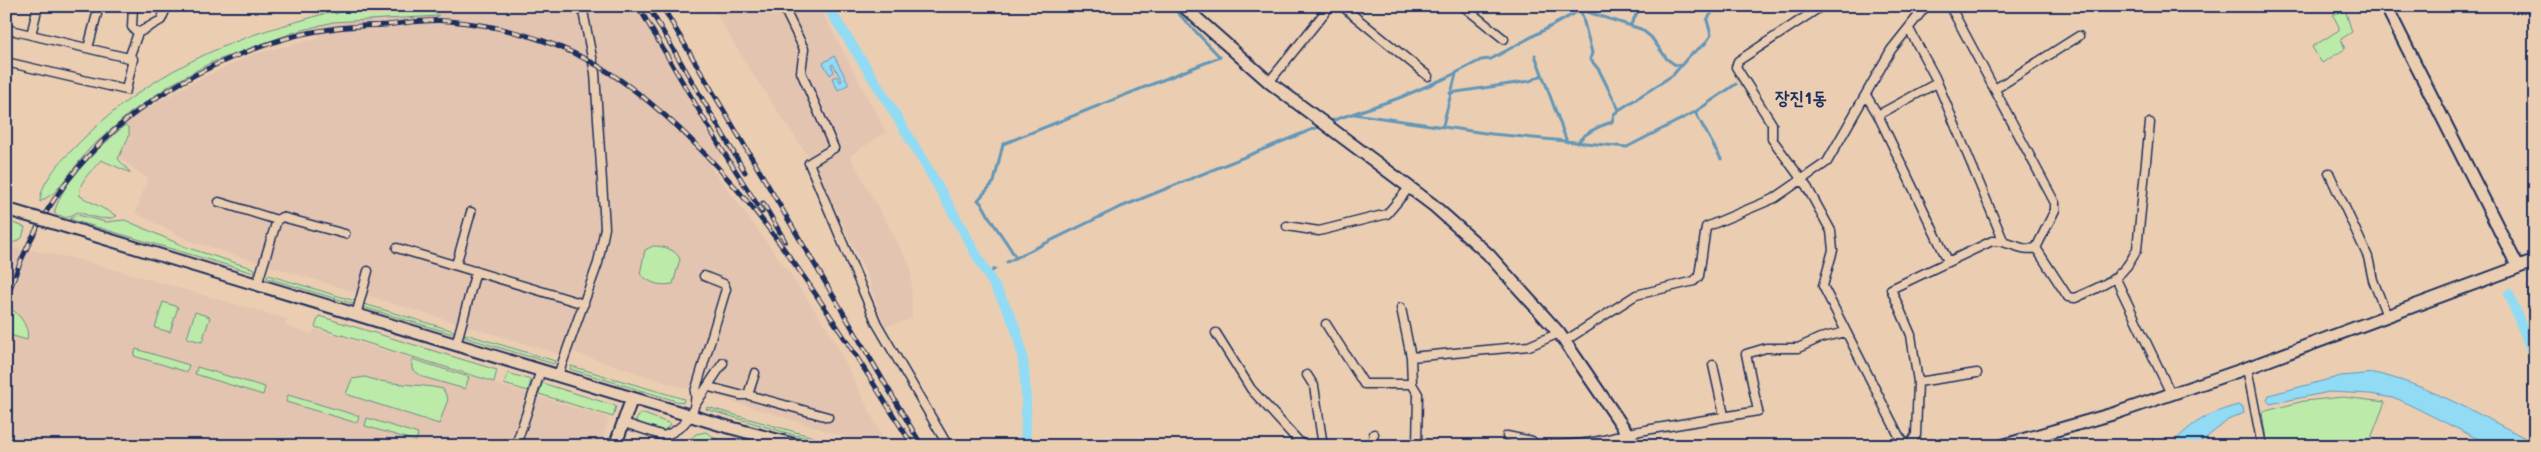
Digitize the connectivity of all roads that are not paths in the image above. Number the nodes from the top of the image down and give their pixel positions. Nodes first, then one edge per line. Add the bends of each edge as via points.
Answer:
1 (38, 6) edge
2 (99, 6) edge
3 (133, 6) edge
4 (167, 6) edge
5 (582, 6) edge
6 (783, 6) edge
7 (1183, 6) edge
8 (1330, 6) edge
9 (1342, 6) edge
10 (1463, 6) edge
11 (1822, 6) edge
12 (1926, 6) edge
13 (1950, 6) edge
14 (2386, 6) edge
15 (6, 29) edge
16 (1909, 29) junction
17 (138, 33) junction
18 (31, 35) junction
19 (2079, 36) dead end
20 (1504, 39) dead end
21 (88, 48) junction
22 (129, 58) junction
23 (6, 62) edge
24 (1428, 76) dead end
25 (1269, 82) junction
26 (1937, 83) junction
27 (1995, 89) junction
28 (1866, 95) junction
29 (1878, 115) junction
30 (2150, 123) dead end
31 (2329, 173) dead end
32 (1802, 181) junction
33 (1409, 188) junction
34 (219, 202) dead end
35 (6, 209) edge
36 (471, 212) dead end
37 (277, 220) junction
38 (1287, 226) dead end
39 (344, 234) dead end
40 (2003, 240) junction
41 (397, 248) dead end
42 (2036, 248) junction
43 (1948, 261) junction
44 (2535, 261) edge
45 (456, 265) junction
46 (2518, 267) junction
47 (476, 271) junction
48 (368, 272) dead end
49 (704, 276) dead end
50 (2116, 279) junction
51 (257, 285) junction
52 (584, 304) junction
53 (1401, 308) dead end
54 (356, 315) junction
55 (2387, 316) junction
56 (1326, 324) dead end
57 (1846, 332) junction
58 (1216, 333) dead end
59 (1562, 337) junction
60 (456, 345) junction
61 (1411, 357) junction
62 (723, 363) dead end
63 (1714, 365) dead end
64 (2247, 368) junction
65 (541, 370) junction
66 (755, 373) dead end
67 (1977, 373) dead end
68 (558, 375) junction
69 (1307, 375) dead end
70 (1918, 382) junction
71 (1412, 384) junction
72 (709, 387) junction
73 (2171, 394) junction
74 (748, 395) junction
75 (632, 398) junction
76 (697, 402) junction
77 (691, 415) junction
78 (828, 416) dead end
79 (1724, 416) junction
80 (624, 423) junction
81 (1628, 433) junction
82 (1374, 434) dead end
83 (1507, 436) dead end
84 (2261, 442) edge
85 (512, 446) edge
86 (615, 446) edge
87 (800, 446) edge
88 (948, 446) edge
89 (1302, 446) edge
90 (1323, 446) edge
91 (1372, 446) edge
92 (1417, 446) edge
93 (1636, 446) edge
94 (1908, 446) edge
95 (2001, 446) edge
96 (2256, 446) edge

1 - 18 street
2 - 21 street
3 - 17 street via 132,26
4 - 17 street via 161,20
5 - 52 street via 595,73 604,228 601,254
6 - 88 street via 804,49 801,72 834,148 809,163 877,324
7 - 25 main road
8 - 25 street
9 - 24 street
10 - 20 street
11 - 32 street via 1738,61 1736,66 1772,124 1772,139
12 - 16 street
13 - 27 street
14 - 46 main road
15 - 18 street
16 - 26 street
16 - 28 street via 1891,50
17 - 22 street
18 - 21 street
19 - 27 street
21 - 22 street
22 - 23 street via 133,59 126,90
25 - 33 main road
26 - 29 street
26 - 40 street
27 - 42 street via 2055,203 2055,210
28 - 29 street
28 - 32 street via 1827,162
29 - 43 street
30 - 50 street via 2137,250 2130,265
31 - 55 street via 2368,257
32 - 57 street via 1831,231 1833,250 1823,286
32 - 59 street via 1775,198 1706,227 1699,276 1694,281 1636,295
33 - 38 street via 1387,214 1318,230
33 - 59 main road via 1481,247
34 - 37 street
35 - 51 main road, bridge
36 - 45 street
37 - 39 street via 282,217
37 - 51 street
40 - 42 street via 2027,251
40 - 43 street via 1992,241
41 - 45 street
42 - 50 street via 2068,297 2075,298
43 - 70 street via 1891,289 1912,335
44 - 46 main road
45 - 47 street
46 - 55 main road
47 - 52 street
47 - 60 street
48 - 54 street
49 - 76 street via 724,284 726,289 695,392
50 - 73 street
51 - 54 main road
52 - 68 street
53 - 61 street
54 - 60 main road
55 - 64 main road
56 - 71 street via 1364,384
57 - 79 street via 1820,338 1798,348 1766,348 1746,354 1758,411
57 - 94 street via 1899,436
58 - 89 street via 1251,390
59 - 61 street via 1529,346
59 - 81 main road
60 - 65 main road
61 - 71 street
62 - 72 street
63 - 79 street
64 - 73 main road
64 - 84 street
65 - 68 main road
65 - 85 street via 516,445
66 - 74 street
67 - 70 street
68 - 75 main road
69 - 90 street via 1314,386
70 - 94 street via 1916,435
71 - 92 street via 1418,394
72 - 74 street via 740,396
72 - 76 street
73 - 95 main road
74 - 78 street
75 - 77 main road
75 - 80 main road
76 - 77 street
77 - 80 street via 678,431 664,436
77 - 87 main road
79 - 81 street
80 - 86 main road
81 - 83 street via 1611,440 1561,446 1535,444
81 - 93 main road
82 - 91 street
84 - 96 street

